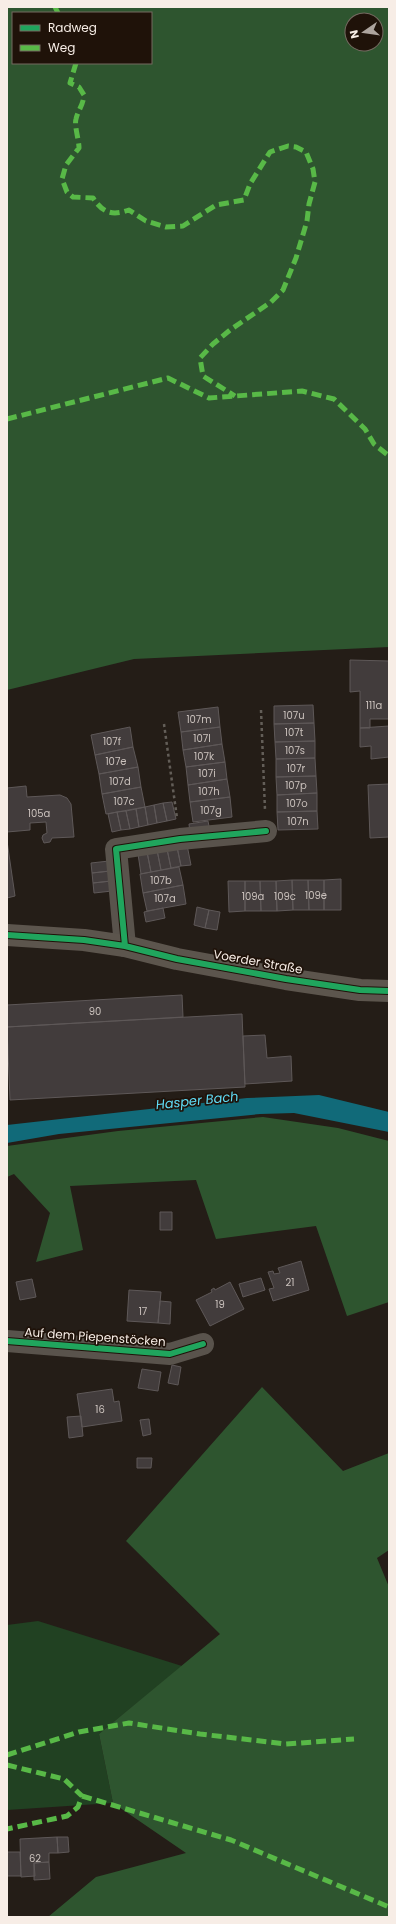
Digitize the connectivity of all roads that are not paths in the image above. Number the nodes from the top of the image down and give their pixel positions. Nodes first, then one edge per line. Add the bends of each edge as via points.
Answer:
1 (266, 831) road end
2 (7, 935) edge
3 (125, 946) junction
4 (389, 991) edge
5 (7, 1341) edge
6 (203, 1344) dead end

1 - 3 street via 116,848
2 - 3 main road, Voerder Straße via 84,940
3 - 4 main road, Voerder Straße via 177,959 286,979 360,990
5 - 6 street, Auf dem Piepenstöcken via 170,1354

